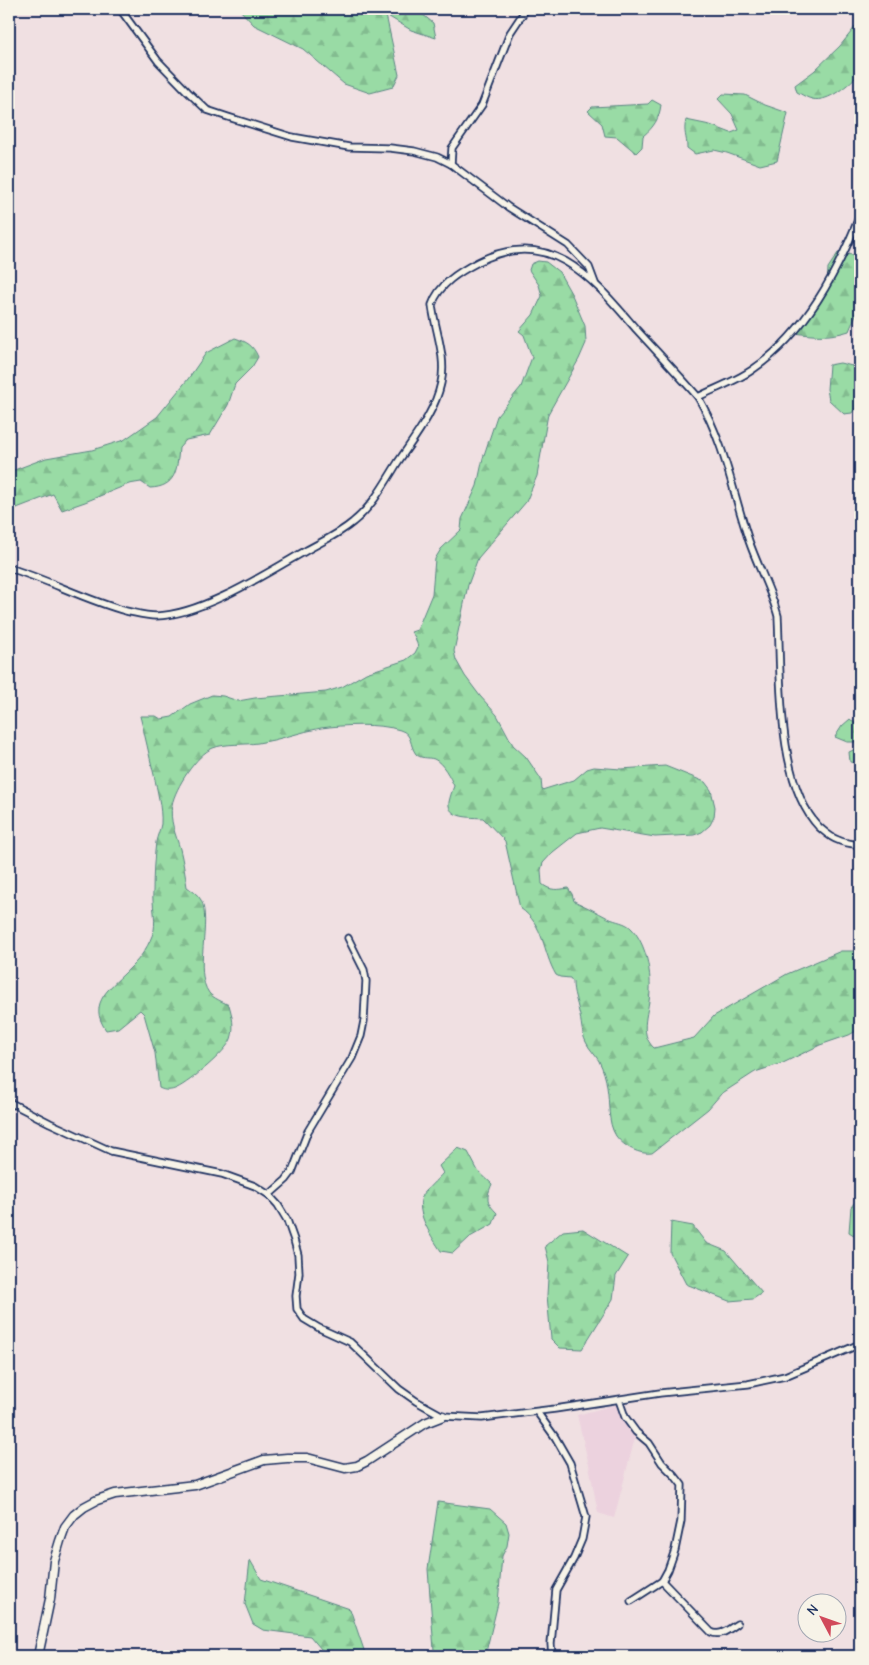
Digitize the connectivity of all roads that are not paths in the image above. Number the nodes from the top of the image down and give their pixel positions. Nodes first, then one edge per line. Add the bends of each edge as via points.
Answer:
1 (120, 9) edge
2 (526, 9) edge
3 (451, 164) junction
4 (860, 216) edge
5 (596, 284) junction
6 (698, 397) junction
7 (9, 568) edge
8 (860, 845) edge
9 (348, 938) dead end
10 (9, 1102) edge
11 (269, 1195) junction
12 (860, 1344) edge
13 (619, 1400) junction
14 (537, 1412) junction
15 (443, 1416) junction
16 (662, 1581) junction
17 (631, 1601) dead end
18 (737, 1624) dead end
19 (38, 1656) edge
20 (552, 1656) edge

1 - 3 street via 158,61 207,110 292,137 349,147 414,151
2 - 3 street via 510,34 482,105 452,148
3 - 5 street via 568,245 589,267
4 - 6 street via 825,291 784,342 751,371
5 - 6 street
5 - 7 street via 560,259 534,250 519,249 499,253 469,266 443,285 432,305 443,368 441,384 428,416 371,504 353,522 266,575 194,608 155,616 112,607
6 - 8 street via 715,430 750,542 774,600 778,616 785,742 800,797 812,819 826,833 837,840
9 - 11 street via 366,981 361,1036 352,1058 308,1131 292,1172
10 - 11 street via 111,1150 215,1172 255,1186
11 - 15 street via 287,1220 294,1240 299,1273 296,1296 304,1319 350,1342 399,1389
12 - 13 street via 768,1380
13 - 14 street
13 - 16 street via 625,1417 636,1432 682,1485 681,1521 675,1550
14 - 15 street via 482,1418
14 - 20 street via 570,1463 586,1517 582,1539 556,1590
15 - 19 street via 425,1422 357,1466 345,1468 307,1458 264,1460 195,1485 115,1494 84,1506 65,1527 54,1560
16 - 17 street
16 - 18 street via 715,1635

